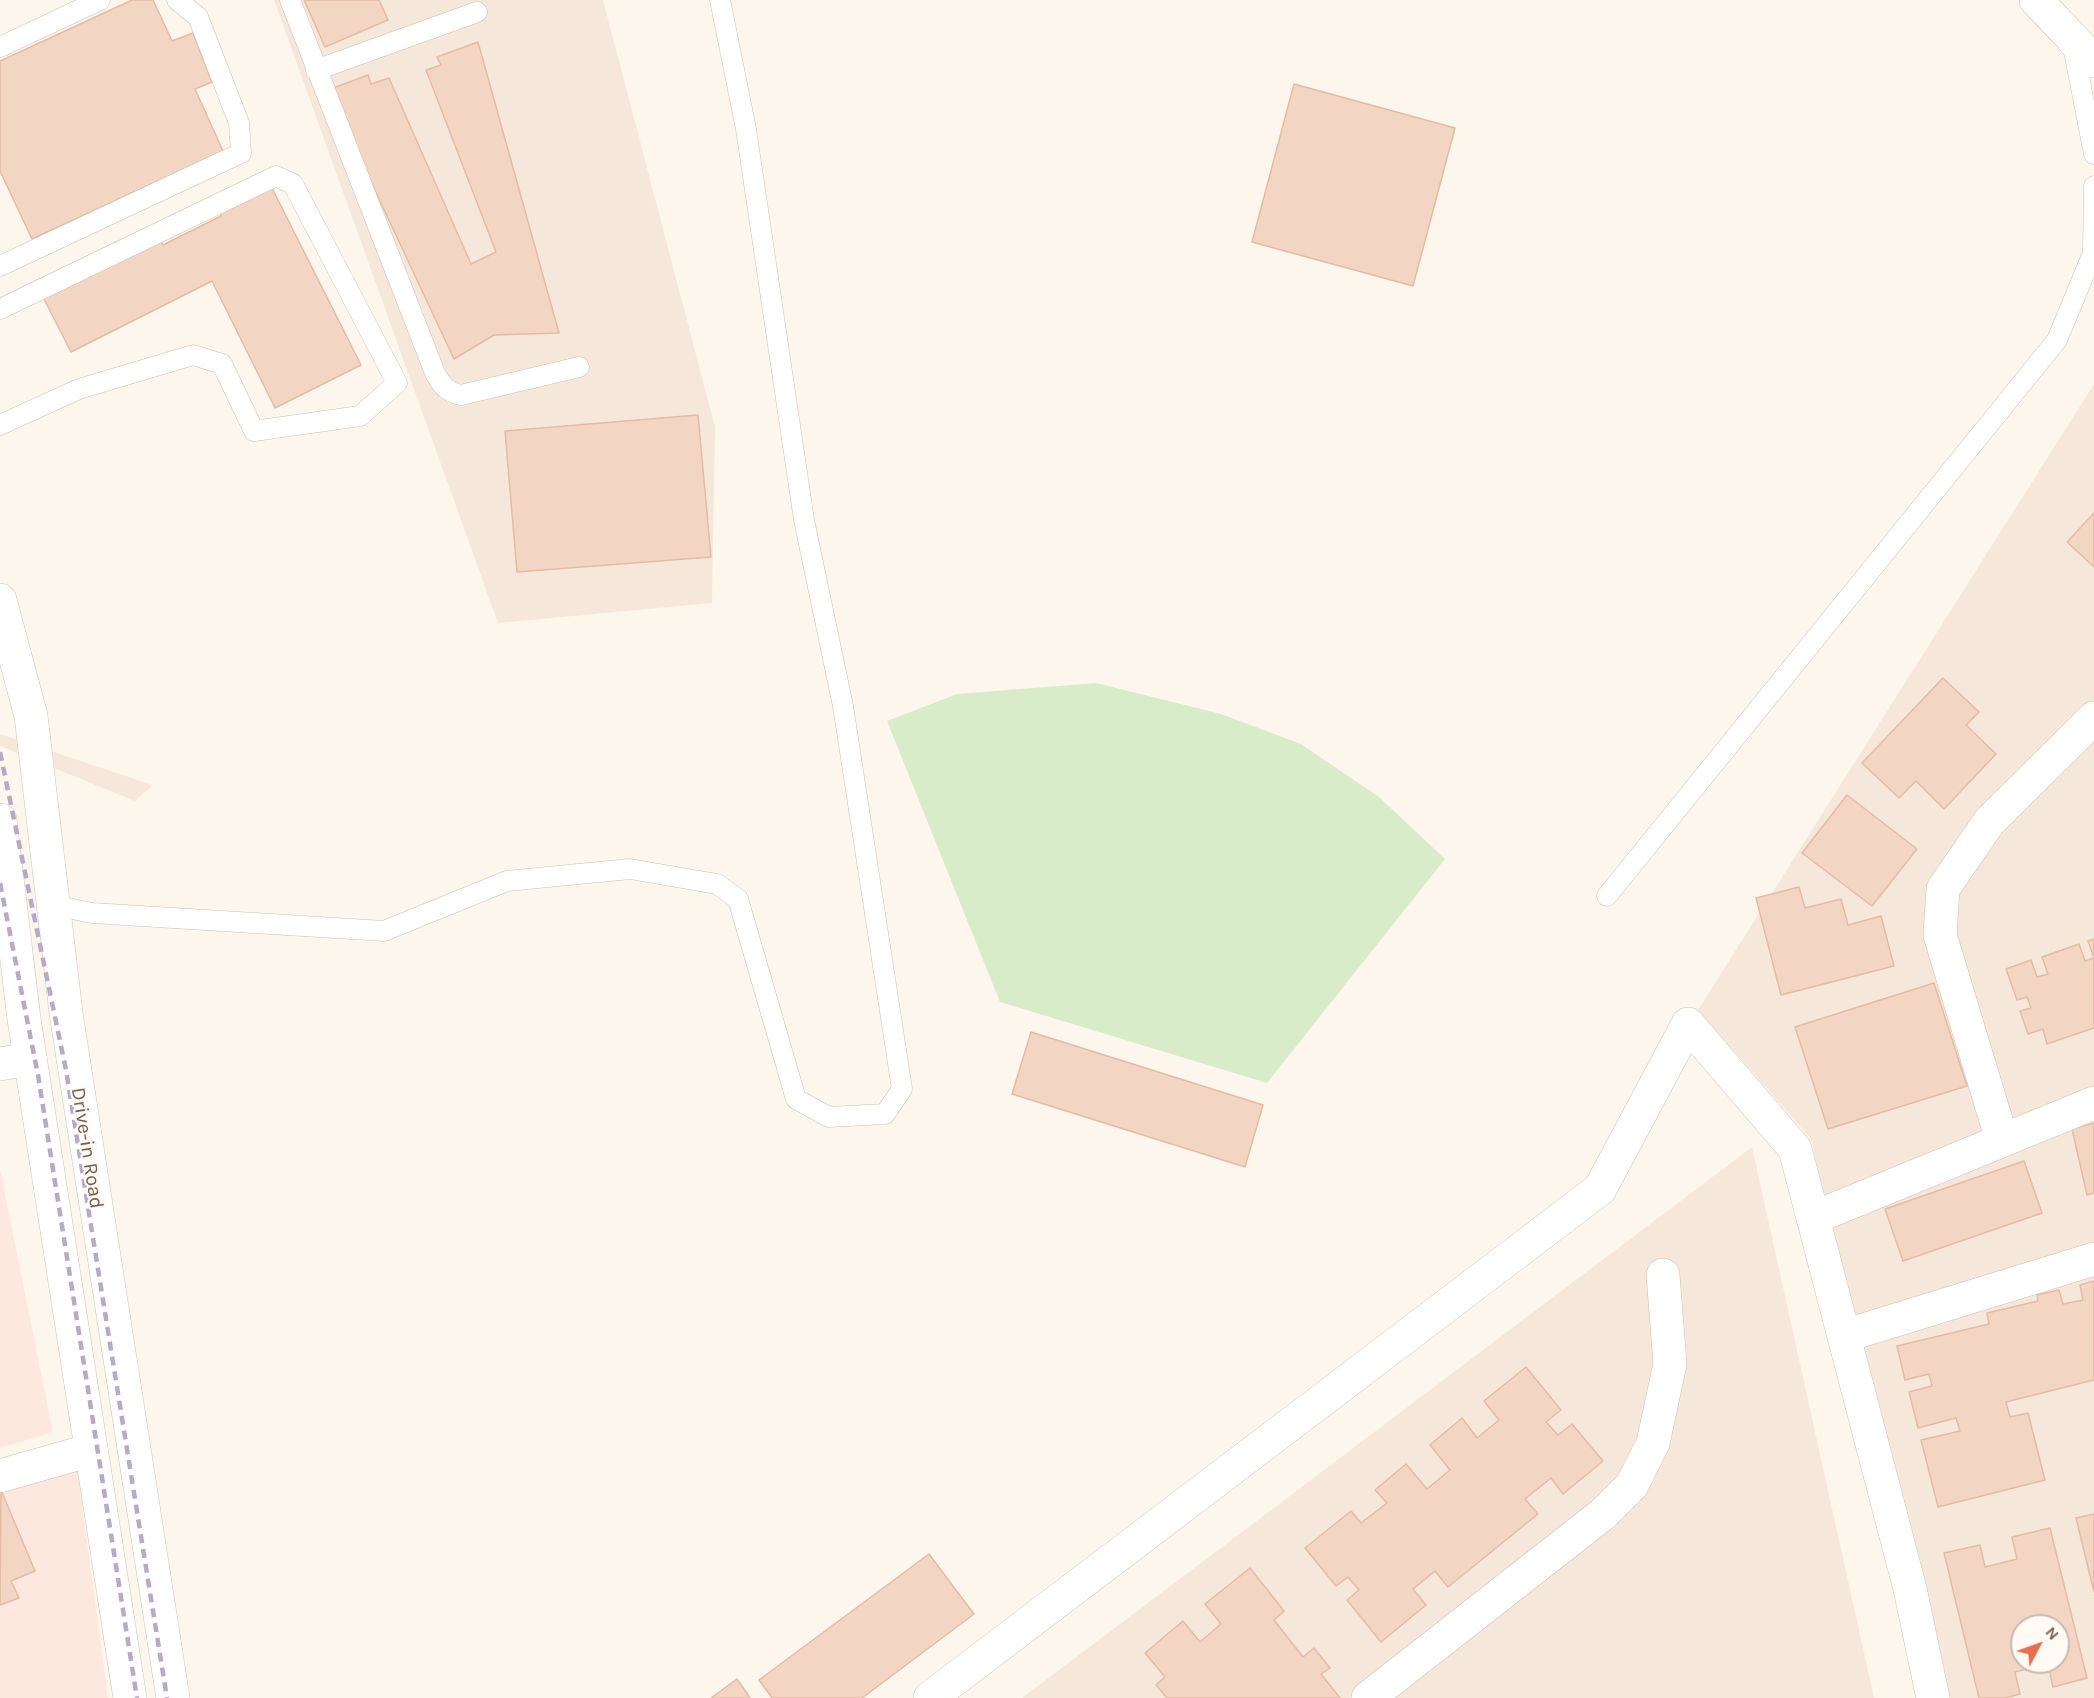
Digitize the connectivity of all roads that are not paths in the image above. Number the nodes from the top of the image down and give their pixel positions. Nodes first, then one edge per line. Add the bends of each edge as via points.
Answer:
1 (100, 0) edge
2 (177, 0) edge
3 (290, 0) edge
4 (720, 0) edge
5 (2027, 0) edge
6 (2036, 0) edge
7 (477, 12) dead end
8 (0, 47) edge
9 (2094, 61) edge
10 (316, 70) junction
11 (2094, 154) edge
12 (2094, 186) edge
13 (0, 266) edge
14 (0, 309) edge
15 (579, 367) dead end
16 (0, 424) edge
17 (0, 600) edge
18 (2094, 718) edge
19 (0, 820) edge
20 (1607, 896) dead end
21 (53, 905) junction
22 (15, 1062) edge
23 (2094, 1103) edge
24 (2002, 1140) junction
25 (1813, 1218) junction
26 (2094, 1259) edge
27 (1663, 1275) dead end
28 (1844, 1336) junction
29 (91, 1450) junction
30 (0, 1476) edge
31 (130, 1698) edge
32 (173, 1698) edge
33 (930, 1698) edge
34 (1368, 1698) edge
35 (1933, 1698) edge

1 - 8 lane
2 - 13 lane via 198,17 239,123 241,153
3 - 10 lane
4 - 21 lane via 746,129 804,520 843,706 902,1089 885,1114 829,1117 796,1099 738,899 717,884 630,869 507,881 384,931 92,913
5 - 11 lane via 2074,51
6 - 9 street
7 - 10 lane
10 - 15 lane via 441,385 461,395
12 - 20 lane via 2093,253 2058,340
14 - 16 lane via 276,176 293,184 397,383 360,416 254,431 222,364 192,355 79,389
17 - 21 street, Drive-in Road via 31,717
18 - 24 street via 1989,822 1943,889 1940,935
19 - 22 street
21 - 32 street, Drive-in Road via 66,1013
22 - 29 street
23 - 24 street
24 - 25 street
25 - 28 street
25 - 33 street via 1795,1149 1688,1024 1600,1189
26 - 28 street
27 - 34 street via 1670,1364 1653,1443 1632,1485 1603,1514
28 - 35 street via 1911,1589
29 - 30 street
29 - 31 street

